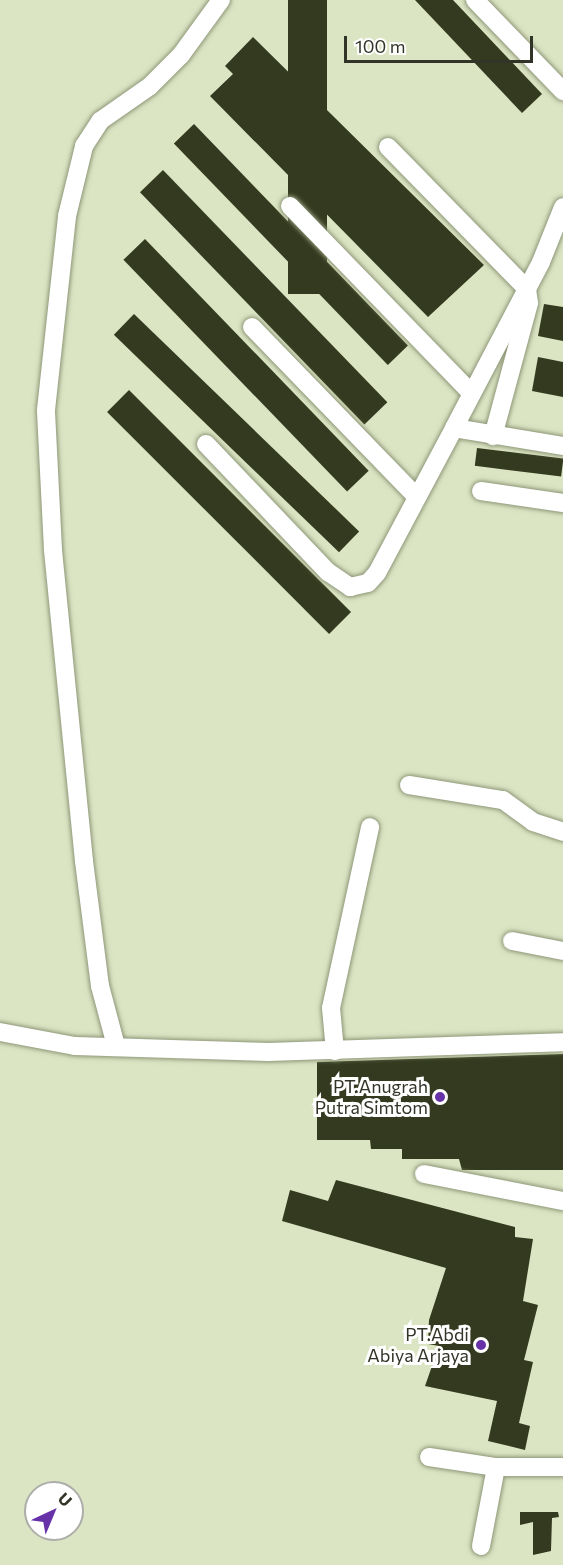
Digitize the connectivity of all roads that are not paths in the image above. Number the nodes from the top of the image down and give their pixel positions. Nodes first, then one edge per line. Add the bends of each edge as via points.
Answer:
1 (221, 0) edge
2 (475, 0) edge
3 (563, 91) edge
4 (388, 147) dead end
5 (290, 206) dead end
6 (563, 207) edge
7 (527, 289) junction
8 (252, 327) dead end
9 (471, 393) junction
10 (454, 428) junction
11 (493, 436) junction
12 (206, 444) dead end
13 (563, 446) edge
14 (482, 491) dead end
15 (416, 496) junction
16 (563, 503) edge
17 (409, 785) dead end
18 (370, 827) dead end
19 (563, 832) edge
20 (512, 941) dead end
21 (563, 951) edge
22 (0, 1032) edge
23 (563, 1042) edge
24 (116, 1046) junction
25 (335, 1051) junction
26 (424, 1174) dead end
27 (563, 1201) edge
28 (429, 1457) dead end
29 (496, 1467) junction
30 (563, 1467) edge
31 (481, 1546) dead end

1 - 24 street via 201,33 174,63 150,86 100,121 84,146 67,216 46,410 53,550 84,861 100,986
2 - 3 street
4 - 7 street
5 - 9 street
6 - 7 street
7 - 9 street
7 - 11 street via 529,303
8 - 15 street
9 - 10 street
10 - 11 street
10 - 15 street
11 - 13 street
12 - 15 street via 328,572 350,587 368,583 377,573
14 - 16 street
17 - 19 street via 503,800 533,822
18 - 25 street via 331,1008
20 - 21 street
22 - 24 street via 57,1044
23 - 25 street
24 - 25 street
26 - 27 street
28 - 29 street
29 - 30 street
29 - 31 street

